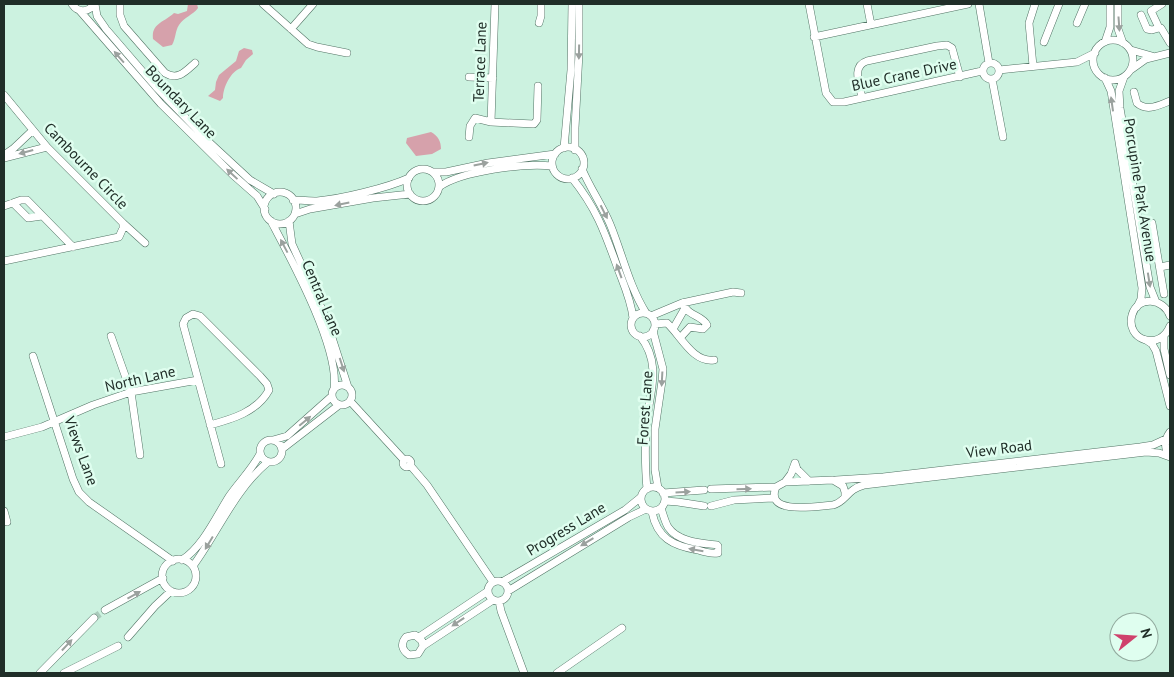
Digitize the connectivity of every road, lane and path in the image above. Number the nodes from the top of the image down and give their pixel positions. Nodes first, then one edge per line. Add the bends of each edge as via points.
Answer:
1 (72, 4) edge
2 (94, 4) edge
3 (120, 4) edge
4 (263, 4) edge
5 (313, 4) edge
6 (495, 4) edge
7 (541, 4) edge
8 (572, 4) edge
9 (579, 4) edge
10 (808, 4) edge
11 (867, 4) edge
12 (968, 4) edge
13 (979, 4) edge
14 (1035, 4) edge
15 (1059, 4) edge
16 (1085, 4) edge
17 (1110, 4) edge
18 (1118, 4) edge
19 (1162, 4) edge
20 (80, 11) junction
21 (1141, 15) dead end
22 (539, 23) dead end
23 (1077, 23) dead end
24 (871, 25) junction
25 (1159, 28) junction
26 (291, 29) junction
27 (814, 37) junction
28 (1044, 42) dead end
29 (1106, 42) junction
30 (1123, 43) junction
31 (1170, 43) edge
32 (1131, 50) junction
33 (347, 52) dead end
34 (1095, 52) junction
35 (1170, 53) edge
36 (1154, 57) junction
37 (989, 62) junction
38 (1077, 62) junction
39 (195, 63) dead end
40 (1033, 66) junction
41 (1131, 69) junction
42 (999, 70) junction
43 (1097, 71) junction
44 (982, 72) junction
45 (469, 77) dead end
46 (960, 77) junction
47 (1124, 77) junction
48 (493, 78) junction
49 (1105, 78) junction
50 (992, 79) junction
51 (538, 86) dead end
52 (1134, 92) dead end
53 (4, 95) edge
54 (862, 98) junction
55 (1170, 101) edge
56 (491, 122) junction
57 (32, 131) junction
58 (1004, 137) dead end
59 (470, 138) dead end
60 (46, 147) junction
61 (564, 148) junction
62 (575, 150) junction
63 (555, 154) junction
64 (4, 155) edge
65 (4, 158) edge
66 (552, 166) junction
67 (582, 168) junction
68 (433, 172) junction
69 (409, 178) junction
70 (572, 178) junction
71 (439, 187) junction
72 (274, 194) junction
73 (410, 194) junction
74 (293, 200) junction
75 (13, 203) junction
76 (4, 206) edge
77 (265, 209) junction
78 (295, 214) junction
79 (42, 216) junction
80 (270, 221) junction
81 (289, 221) junction
82 (123, 223) junction
83 (1152, 223) dead end
84 (134, 233) junction
85 (119, 237) junction
86 (145, 242) dead end
87 (74, 247) junction
88 (4, 261) edge
89 (1170, 265) edge
90 (1160, 267) junction
91 (741, 293) dead end
92 (1164, 294) dead end
93 (1156, 302) junction
94 (684, 306) junction
95 (1137, 307) junction
96 (1168, 308) edge
97 (649, 315) junction
98 (1170, 316) edge
99 (633, 318) junction
100 (1170, 326) edge
101 (654, 327) junction
102 (673, 329) junction
103 (111, 336) dead end
104 (640, 336) junction
105 (1164, 336) junction
106 (680, 338) junction
107 (1145, 340) junction
108 (33, 356) dead end
109 (714, 360) dead end
110 (1170, 375) edge
111 (198, 380) junction
112 (348, 388) junction
113 (131, 392) junction
114 (333, 393) junction
115 (350, 401) junction
116 (339, 405) junction
117 (1170, 406) edge
118 (56, 421) junction
119 (210, 424) junction
120 (1169, 434) edge
121 (4, 437) edge
122 (273, 440) junction
123 (282, 449) junction
124 (260, 454) junction
125 (140, 455) dead end
126 (1077, 457) junction
127 (1170, 457) edge
128 (268, 462) junction
129 (221, 464) dead end
130 (833, 480) junction
131 (809, 481) junction
132 (785, 482) junction
133 (776, 487) junction
134 (647, 489) junction
135 (660, 491) junction
136 (641, 497) junction
137 (845, 497) junction
138 (774, 498) junction
139 (663, 505) junction
140 (4, 511) edge
141 (649, 511) junction
142 (7, 522) dead end
143 (158, 550) junction
144 (182, 560) junction
145 (173, 561) junction
146 (193, 566) junction
147 (165, 568) junction
148 (163, 578) junction
149 (493, 582) junction
150 (502, 582) junction
151 (171, 591) junction
152 (488, 591) junction
153 (508, 591) junction
154 (496, 600) junction
155 (105, 610) tunnel mouth
156 (94, 618) tunnel mouth
157 (622, 628) dead end
158 (128, 637) dead end
159 (419, 637) junction
160 (118, 646) dead end
161 (423, 646) junction
162 (40, 673) edge
163 (64, 673) edge
164 (524, 673) edge
165 (557, 673) edge

1 - 20 street, Boundary Lane
2 - 20 street
2 - 72 street, Boundary Lane via 106,29 175,108 250,180
3 - 39 street via 120,15 126,29 165,73 178,76
4 - 26 street
5 - 26 street
6 - 48 street, Terrace Lane
7 - 22 street
8 - 61 street via 571,70
9 -> 62 street
10 - 27 street
11 - 24 street
12 - 24 street
13 - 37 street
14 - 40 street via 1029,23
15 - 28 street
16 - 23 street
17 - 29 street
18 -> 30 street via 1118,29
19 - 25 street via 1151,11
77 -> 20 street, Boundary Lane via 257,196 161,104
21 - 25 street via 1148,30
24 - 27 street
25 - 31 street
26 - 33 street via 312,46
27 - 54 street, Blue Crane Drive via 826,93 831,100 839,103
29 - 30 street
29 - 34 street
30 - 32 street
32 - 36 street
32 - 41 street
34 - 38 street
34 - 43 street
35 - 36 street
36 - 41 street
37 - 42 street via 996,64
37 - 44 street
38 - 40 street
38 - 43 street
40 - 42 street
41 - 47 street
42 - 50 street via 997,77
43 - 49 street
44 - 46 street, Blue Crane Drive
44 - 50 street
45 - 48 street
46 - 54 street, Blue Crane Drive
46 - 54 street via 950,46 911,51 860,64 857,70
47 - 49 street via 1115,80
47 -> 93 street, Porcupine Park Avenue via 1119,92 1120,108 1150,287
48 - 56 street, Terrace Lane
95 -> 49 street, Porcupine Park Avenue via 1142,288 1110,91
50 - 58 street
51 - 56 street via 537,120 534,124
52 - 55 street via 1137,103 1143,107
53 - 57 street, Cambourne Circle
56 - 59 street via 475,118 470,126
57 - 60 street, Cambourne Circle
57 - 64 street
60 -> 65 street
60 - 82 street, Cambourne Circle
61 - 62 street
61 - 63 street
62 - 67 street via 582,158
63 - 66 street
68 -> 63 street
66 - 70 street via 559,177
66 - 71 street via 532,165 483,172 451,180
67 - 70 street
67 -> 97 street via 605,212 636,295
68 - 69 street via 422,169
68 - 71 street
69 - 73 street
69 - 74 street via 325,200
99 -> 70 street via 629,297 603,228
71 - 73 street via 435,196 427,200 418,200
72 - 74 street via 284,193
72 - 77 street via 266,201
73 -> 78 street
74 - 78 street
75 - 76 street
75 - 79 street via 28,218
75 - 79 street via 27,200
77 - 80 street
78 - 81 street
79 - 87 street
80 - 81 street via 280,224
114 -> 80 street, Central Lane via 334,364 302,284
81 -> 112 street, Central Lane via 292,244 325,316
82 - 84 street
82 - 85 street, Cambourne Circle
83 - 90 street
84 - 85 street
84 - 86 street
85 - 87 street
87 - 88 street
89 - 90 street
90 - 92 street
91 - 94 street via 734,292
93 - 95 street via 1146,302
93 - 96 street
94 - 97 street
94 - 102 street
94 - 106 street via 707,325 703,329 690,327
95 - 107 street, Porcupine Park Avenue via 1132,315 1132,325 1136,334
96 - 98 street
97 - 99 street via 640,313
97 - 101 street
99 - 104 street via 632,329
100 - 105 street
101 - 102 street via 665,322
101 - 104 street via 647,336
101 -> 135 street, Forest Lane via 662,369 655,429 655,470
102 - 106 street
103 - 113 street
104 - 134 street, Forest Lane via 650,356 654,382 646,424
105 - 107 street via 1155,341
105 - 110 street
106 - 109 street via 704,360
107 - 117 street via 1156,351
108 - 118 street, Views Lane
111 - 113 street, North Lane
111 - 119 street
111 - 119 street via 183,324 193,314 200,316 269,387 265,396 246,413
112 - 114 street via 340,386
112 - 115 street, Central Lane via 352,395
113 - 118 street, North Lane
113 - 125 street
114 - 116 street via 334,401
122 -> 114 street via 287,436
115 - 116 street
115 - 149 street via 427,485
116 - 123 street
118 - 121 street, North Lane
118 - 143 street, Views Lane via 79,492
119 - 129 street
120 - 126 street, View Road via 1148,446
120 - 127 street via 1165,449
122 - 123 street
122 - 124 street via 262,445
123 - 128 street via 278,460
124 - 128 street
124 - 144 street via 196,548
126 - 127 street, View Road via 1146,452
126 - 130 street, View Road
126 - 137 street, View Road via 864,485
128 -> 146 street via 246,485
130 - 131 street, View Road
130 - 137 street via 843,486
131 - 132 street, View Road
131 - 132 street via 795,463
132 - 133 street, View Road
135 -> 133 street
133 - 138 street
134 - 135 street
134 - 136 street
135 - 139 street
136 - 141 street via 642,504
136 - 150 street, Progress Lane via 625,510
137 - 138 street, View Road via 837,504 819,506 784,506
138 - 139 street via 734,500 708,506 678,502
139 - 141 street
139 -> 141 street via 668,528 682,538 716,545 718,553 684,548 670,542 661,534
140 - 142 street
141 -> 153 street, Progress Lane via 629,517
143 - 145 street, Views Lane
143 - 147 street
144 - 145 street
144 - 146 street
145 - 147 street
146 - 151 street via 196,579 192,588 184,592
147 - 148 street
148 - 151 street
155 -> 148 street
149 - 150 street
149 - 152 street
150 - 153 street
151 - 158 street
152 - 154 street via 488,595
152 - 159 street
153 - 154 street via 504,599
154 -> 161 street
154 - 164 street
162 -> 156 street
157 - 165 street
159 - 161 street
159 - 161 street via 406,637 403,649 414,655
160 - 163 street

